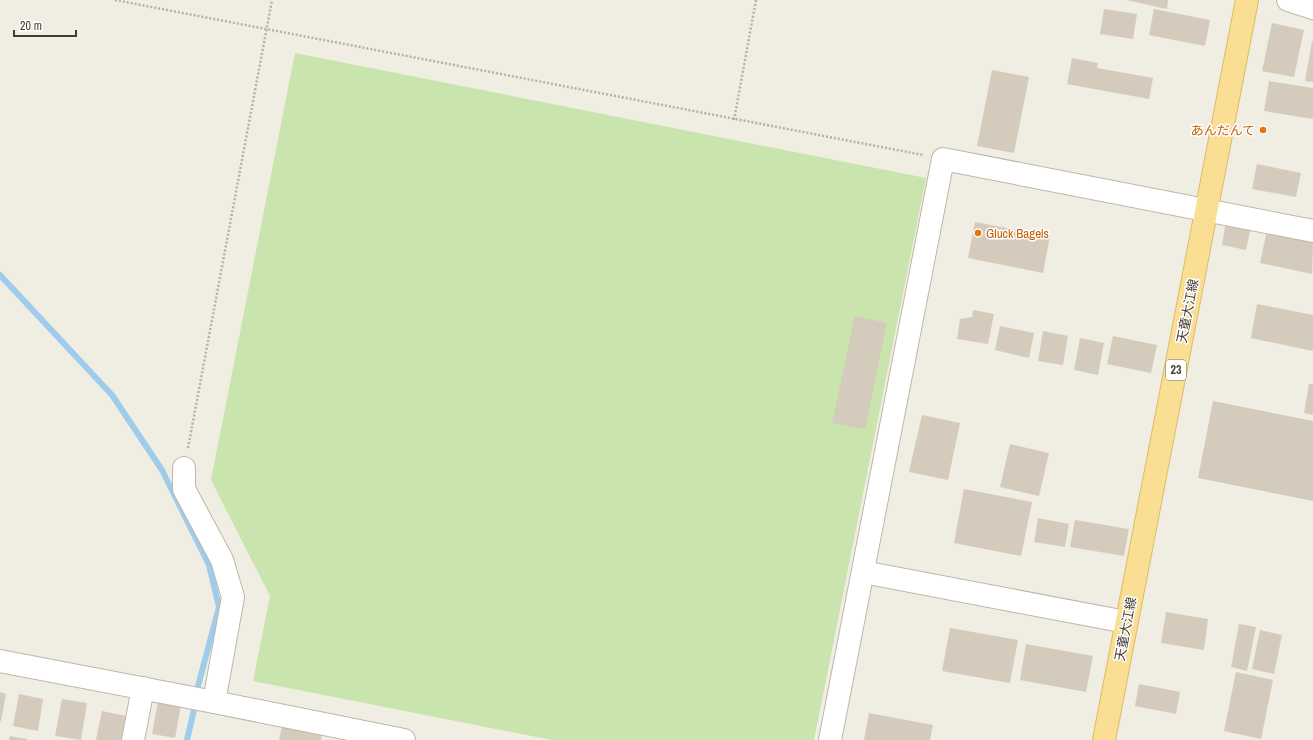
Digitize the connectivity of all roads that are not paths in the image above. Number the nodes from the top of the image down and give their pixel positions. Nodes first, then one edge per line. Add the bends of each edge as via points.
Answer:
1 (1247, 0) edge
2 (1288, 0) edge
3 (1313, 8) edge
4 (1207, 209) junction
5 (1313, 231) edge
6 (184, 468) road end
7 (864, 572) junction
8 (1126, 622) junction
9 (0, 661) edge
10 (143, 688) junction
11 (214, 702) junction
12 (133, 740) edge
13 (404, 740) edge
14 (830, 740) edge
15 (1104, 740) edge

1 - 4 main road, 天童大江線 / 23
2 - 3 street
4 - 5 street
4 - 7 street via 944,159
4 - 8 main road, 天童大江線 / 23
6 - 11 street via 184,489 222,560 233,597
7 - 8 street
7 - 14 street
8 - 15 main road, 天童大江線 / 23
9 - 10 street
10 - 11 street
10 - 12 street
11 - 13 street

